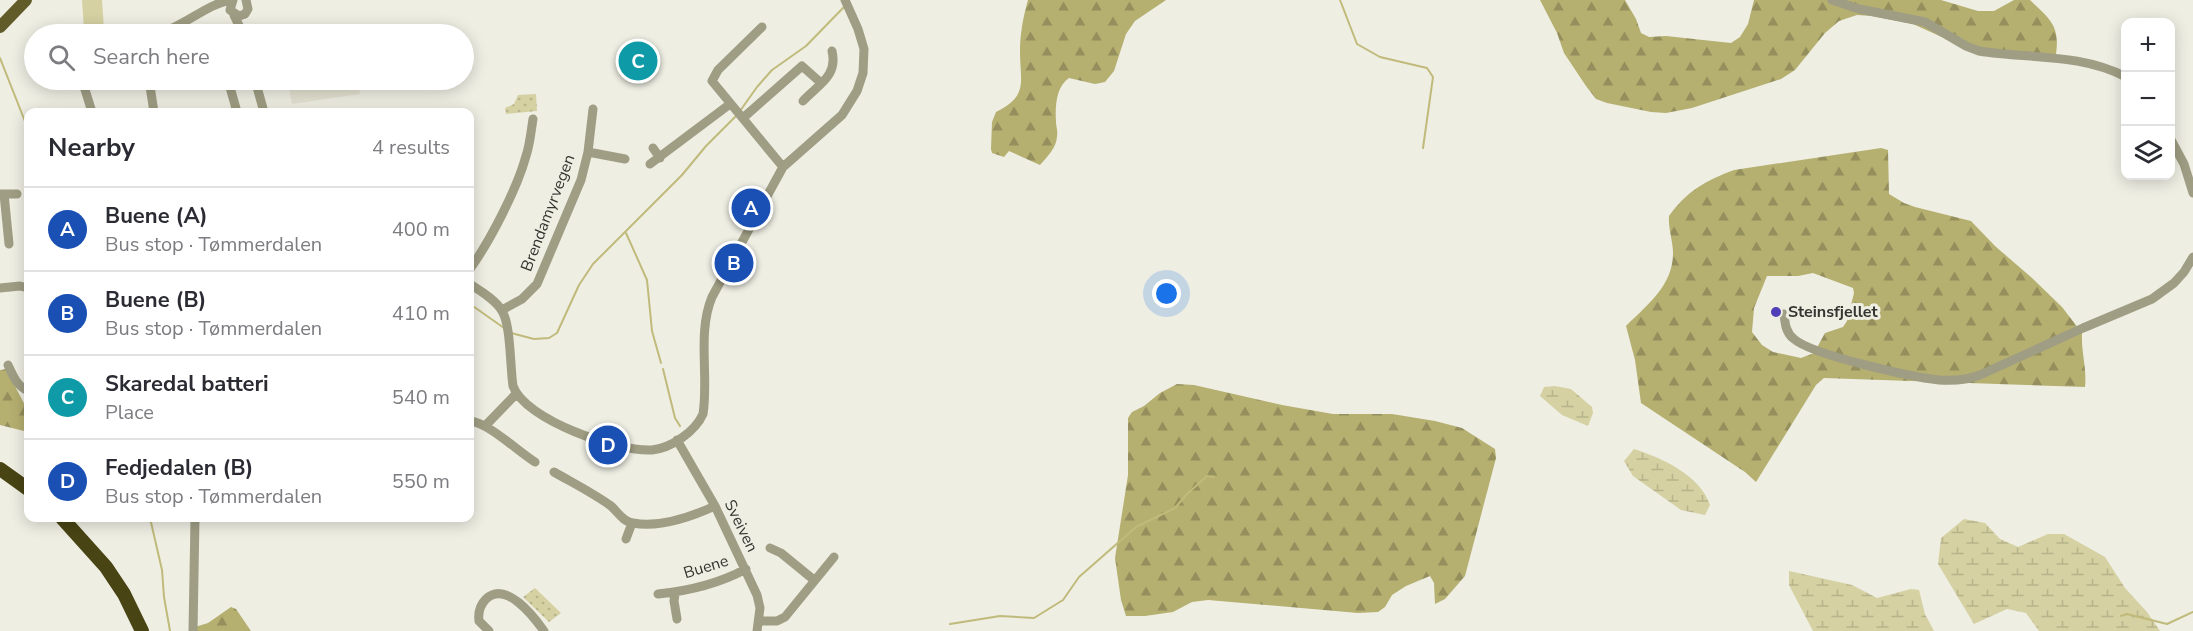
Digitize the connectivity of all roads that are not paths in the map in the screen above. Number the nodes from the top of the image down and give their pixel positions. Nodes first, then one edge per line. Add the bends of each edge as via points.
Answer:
1 (26, 0) edge
2 (232, 0) edge
3 (246, 0) edge
4 (845, 0) edge
5 (1832, 0) edge
6 (210, 8) junction
7 (233, 14) junction
8 (245, 14) junction
9 (181, 24) edge
10 (239, 24) edge
11 (245, 24) edge
12 (0, 27) edge
13 (762, 27) dead end
14 (832, 51) dead end
15 (2121, 74) edge
16 (820, 82) junction
17 (85, 90) edge
18 (150, 90) edge
19 (231, 90) edge
20 (258, 90) edge
21 (803, 101) dead end
22 (730, 104) junction
23 (91, 108) edge
24 (153, 108) edge
25 (236, 108) edge
26 (263, 108) edge
27 (593, 109) dead end
28 (743, 118) junction
29 (533, 119) dead end
30 (2175, 147) edge
31 (653, 148) dead end
32 (588, 152) junction
33 (660, 158) junction
34 (625, 159) dead end
35 (650, 164) dead end
36 (783, 167) junction
37 (2193, 193) edge
38 (2, 194) edge
39 (17, 194) dead end
40 (9, 244) dead end
41 (2193, 257) edge
42 (474, 263) edge
43 (24, 287) edge
44 (474, 287) edge
45 (0, 288) edge
46 (502, 310) junction
47 (1784, 314) dead end
48 (8, 365) dead end
49 (24, 389) edge
50 (516, 394) junction
51 (474, 422) edge
52 (486, 425) junction
53 (677, 440) junction
54 (535, 462) dead end
55 (0, 470) edge
56 (554, 472) dead end
57 (24, 486) edge
58 (715, 506) junction
59 (66, 522) edge
60 (195, 522) edge
61 (632, 523) junction
62 (626, 538) dead end
63 (86, 545) junction
64 (770, 548) dead end
65 (834, 557) dead end
66 (746, 569) junction
67 (814, 580) junction
68 (658, 594) dead end
69 (675, 594) junction
70 (677, 619) dead end
71 (759, 626) edge
72 (134, 631) edge
73 (142, 631) edge
74 (194, 631) edge
75 (489, 631) edge
76 (544, 631) edge

1 - 12 main road
2 - 6 street
2 - 7 street
3 - 8 street via 249,7
4 - 36 street via 864,49 857,91 842,115
5 - 15 street via 1925,22 1979,51 2087,62
6 - 7 street
6 - 9 street
7 - 8 street
7 - 10 street
8 - 11 street
13 - 22 street via 713,76 713,84
14 - 16 street via 833,71
16 - 21 street
16 - 28 street via 802,66
17 - 23 street
18 - 24 street
19 - 25 street
20 - 26 street
22 - 28 street
22 - 33 street
27 - 32 street, Brendamyrvegen
28 - 36 street
29 - 42 street via 527,155 517,180
30 - 37 street
31 - 33 street
32 - 34 street
32 - 46 street, Brendamyrvegen via 581,180 537,284 522,299
33 - 35 street
36 - 53 street via 708,308 703,414 696,426
38 - 39 street
38 - 40 street
41 - 47 street via 2174,283 2152,299 1964,379 1928,378 1817,352 1795,341 1785,325
43 - 45 street
44 - 46 street
46 - 50 street
48 - 49 street
50 - 52 street
50 - 53 street via 568,429 597,440 650,450
51 - 52 street
52 - 54 street
53 - 58 street, Sveiven
55 - 57 highway
56 - 61 street
58 - 61 street via 697,515 668,521
58 - 66 street, Sveiven
59 - 63 highway
60 - 74 street
61 - 62 street
63 - 72 highway
63 - 73 highway via 114,580
64 - 67 street
65 - 67 street
66 - 69 street, Buene via 721,581
66 - 71 street, Sveiven via 760,608
67 - 71 street via 784,616
68 - 69 street, Buene
69 - 70 street, Buene
75 - 76 street via 479,621 480,610 483,602 497,594 518,602

